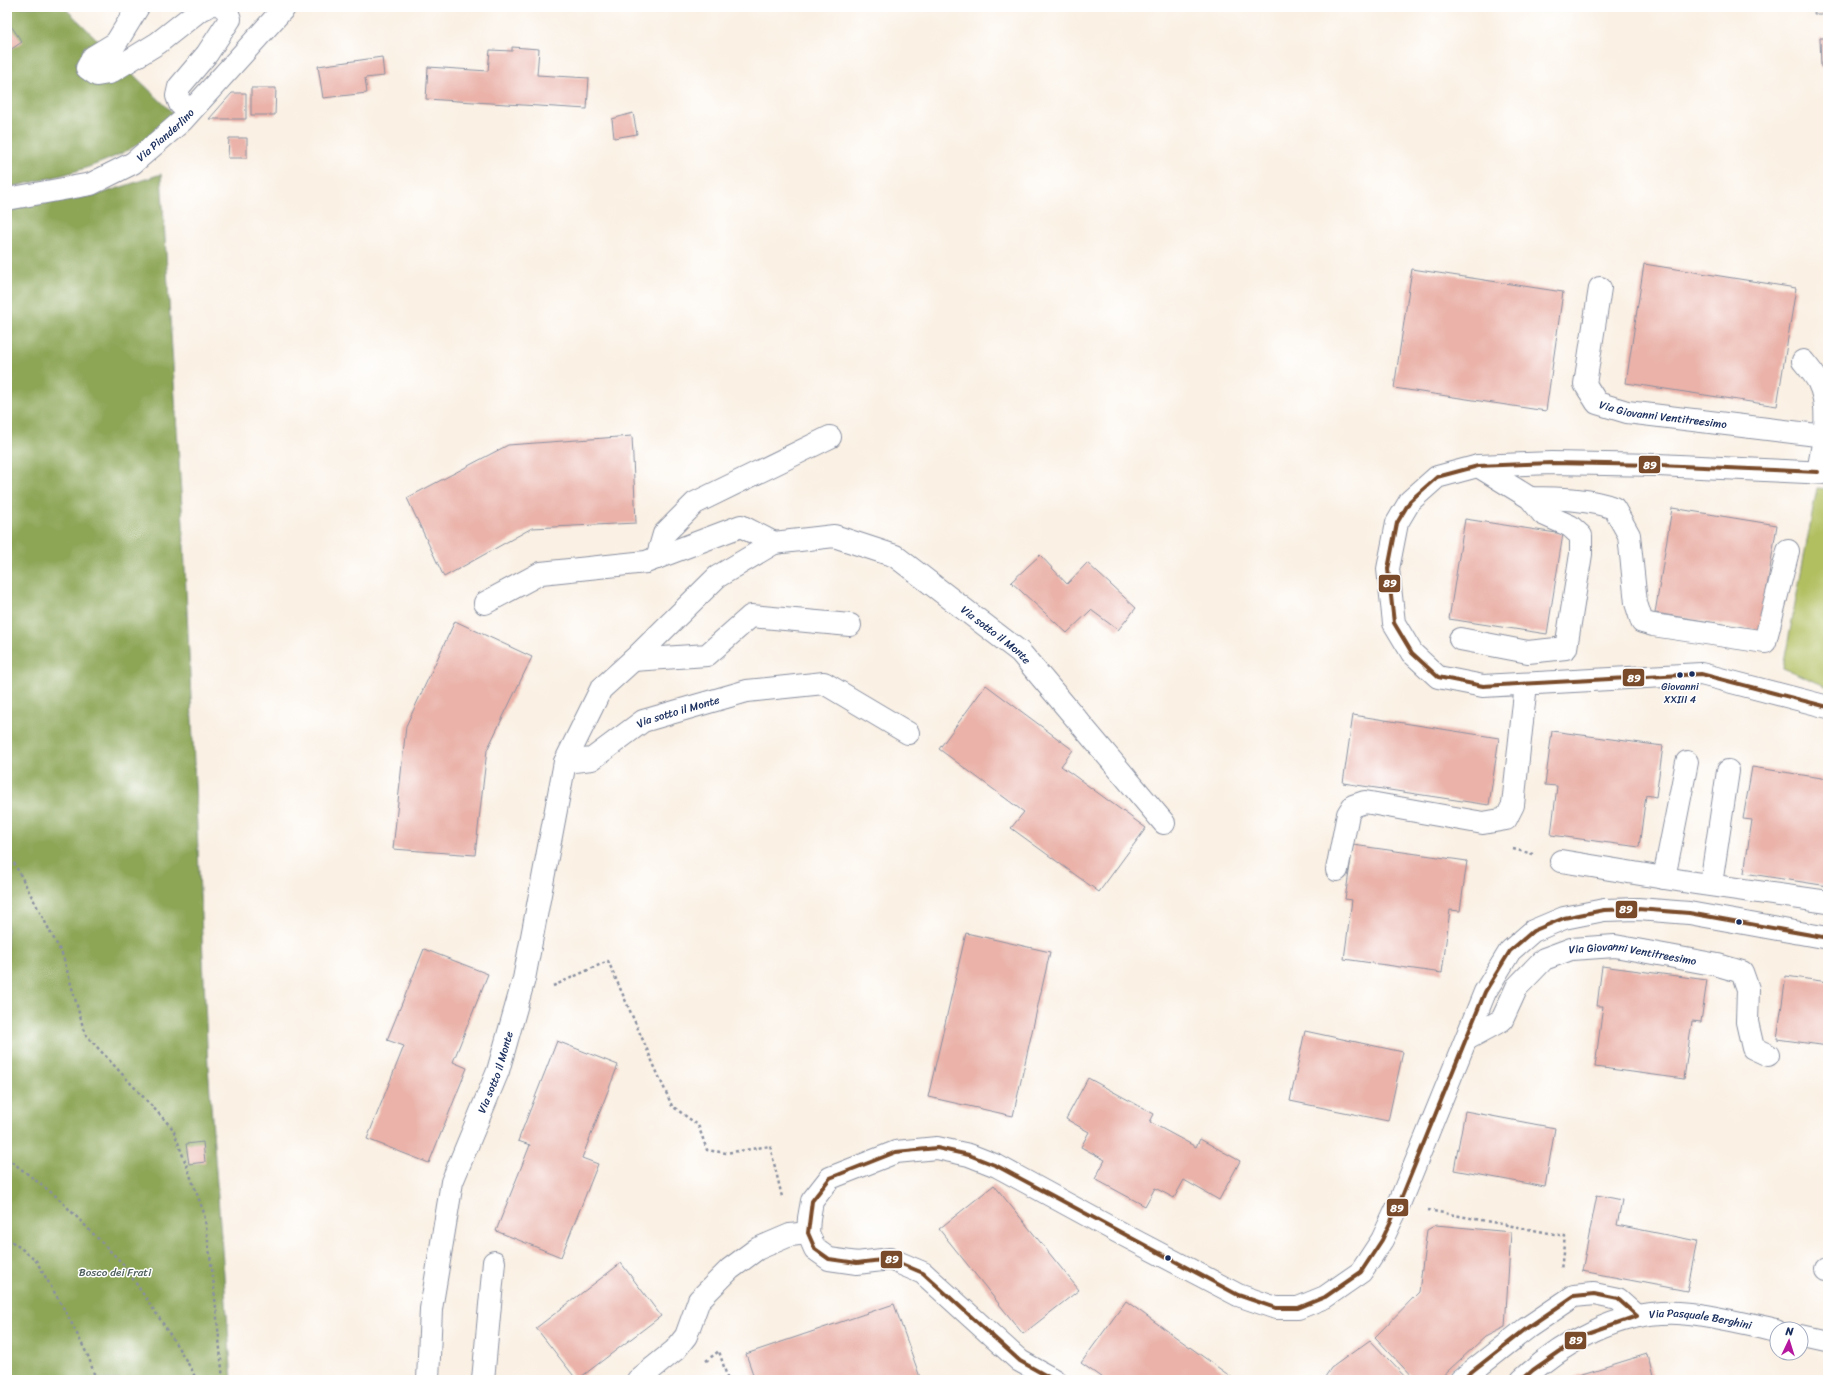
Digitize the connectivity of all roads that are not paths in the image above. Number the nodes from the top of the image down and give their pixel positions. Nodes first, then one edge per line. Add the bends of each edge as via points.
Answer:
1 (138, 7) edge
2 (207, 7) edge
3 (223, 7) edge
4 (285, 7) edge
5 (188, 115) junction
6 (7, 199) edge
7 (1600, 288) dead end
8 (1803, 361) dead end
9 (1825, 436) junction
10 (830, 437) dead end
11 (1478, 466) junction
12 (1823, 472) edge
13 (1530, 498) junction
14 (774, 543) junction
15 (1788, 551) dead end
16 (657, 558) junction
17 (485, 604) dead end
18 (850, 626) dead end
19 (1460, 639) dead end
20 (633, 660) junction
21 (1526, 684) junction
22 (1828, 707) edge
23 (908, 733) dead end
24 (565, 762) junction
25 (1688, 762) dead end
26 (1728, 771) dead end
27 (1164, 823) dead end
28 (1561, 861) dead end
29 (1336, 870) dead end
30 (1664, 878) junction
31 (1703, 884) junction
32 (1828, 902) edge
33 (1689, 913) junction
34 (1828, 938) edge
35 (1467, 1039) junction
36 (1768, 1055) dead end
37 (799, 1234) junction
38 (494, 1262) dead end
39 (1637, 1316) junction
40 (1769, 1329) edge
41 (1809, 1338) edge
42 (1828, 1342) edge
43 (428, 1380) edge
44 (483, 1380) edge
45 (638, 1380) edge
46 (1054, 1380) edge
47 (1461, 1380) edge
48 (1522, 1380) edge

1 - 2 street via 116,43 94,58 86,68 97,74 109,73 158,43
3 - 5 street via 226,8 230,19 207,54 179,87 177,96
4 - 5 street, Via Pianderlino
5 - 6 street, Via Pianderlino via 133,164 91,184
7 - 9 street, Via Giovanni Ventitreesimo via 1585,384 1597,403 1627,412
8 - 9 street via 1818,380 1825,399
9 - 12 street
10 - 16 street via 695,503 664,534
11 - 12 street via 1658,465
11 - 13 street
11 - 21 street via 1437,477 1410,501 1397,523 1388,569 1394,623 1412,653 1438,676 1483,686
13 - 15 street via 1596,502 1614,508 1629,535 1636,603 1642,622 1653,625 1765,642
13 - 19 street via 1543,514 1570,526 1581,536 1581,554 1566,648 1528,652
14 - 16 street via 741,526
14 - 20 street, Via sotto il Monte via 717,577
14 - 27 street, Via sotto il Monte via 834,536 895,556 1020,652
16 - 17 street via 646,562 541,573
18 - 20 street via 751,616 707,655
20 - 24 street, Via sotto il Monte via 601,689
21 - 22 street via 1701,674
21 - 29 street via 1513,805 1506,819 1483,823 1364,802 1354,806 1348,814
23 - 24 street, Via sotto il Monte via 824,683 746,691 642,721 592,759
24 - 43 street, Via sotto il Monte via 524,979 498,1071 452,1182 431,1309
25 - 30 street
26 - 31 street
28 - 30 street
30 - 31 street
31 - 32 street
31 - 33 street
33 - 34 street
33 - 35 street via 1638,909 1604,910 1564,918 1533,931 1510,951 1503,962 1485,992
35 - 36 street, Via Giovanni Ventitreesimo via 1502,1020 1517,987 1544,960 1571,949 1615,946 1718,965 1742,972 1748,989 1747,1022 1753,1048
35 - 37 street via 1382,1240 1361,1272 1325,1298 1298,1308 1276,1308 1238,1295 997,1166 969,1155 937,1148 896,1152 830,1178 812,1201 809,1218
37 - 45 street via 757,1249 730,1269 699,1300 686,1336 676,1350
37 - 46 street via 830,1259 857,1263 890,1260 923,1273 1020,1361
38 - 44 street
39 - 40 street, Via Pasquale Berghini via 1676,1313 1706,1316
39 - 47 street via 1618,1299 1594,1294 1574,1296 1527,1328
39 - 48 street, Via Pasquale Berghini via 1585,1334
41 - 42 street

